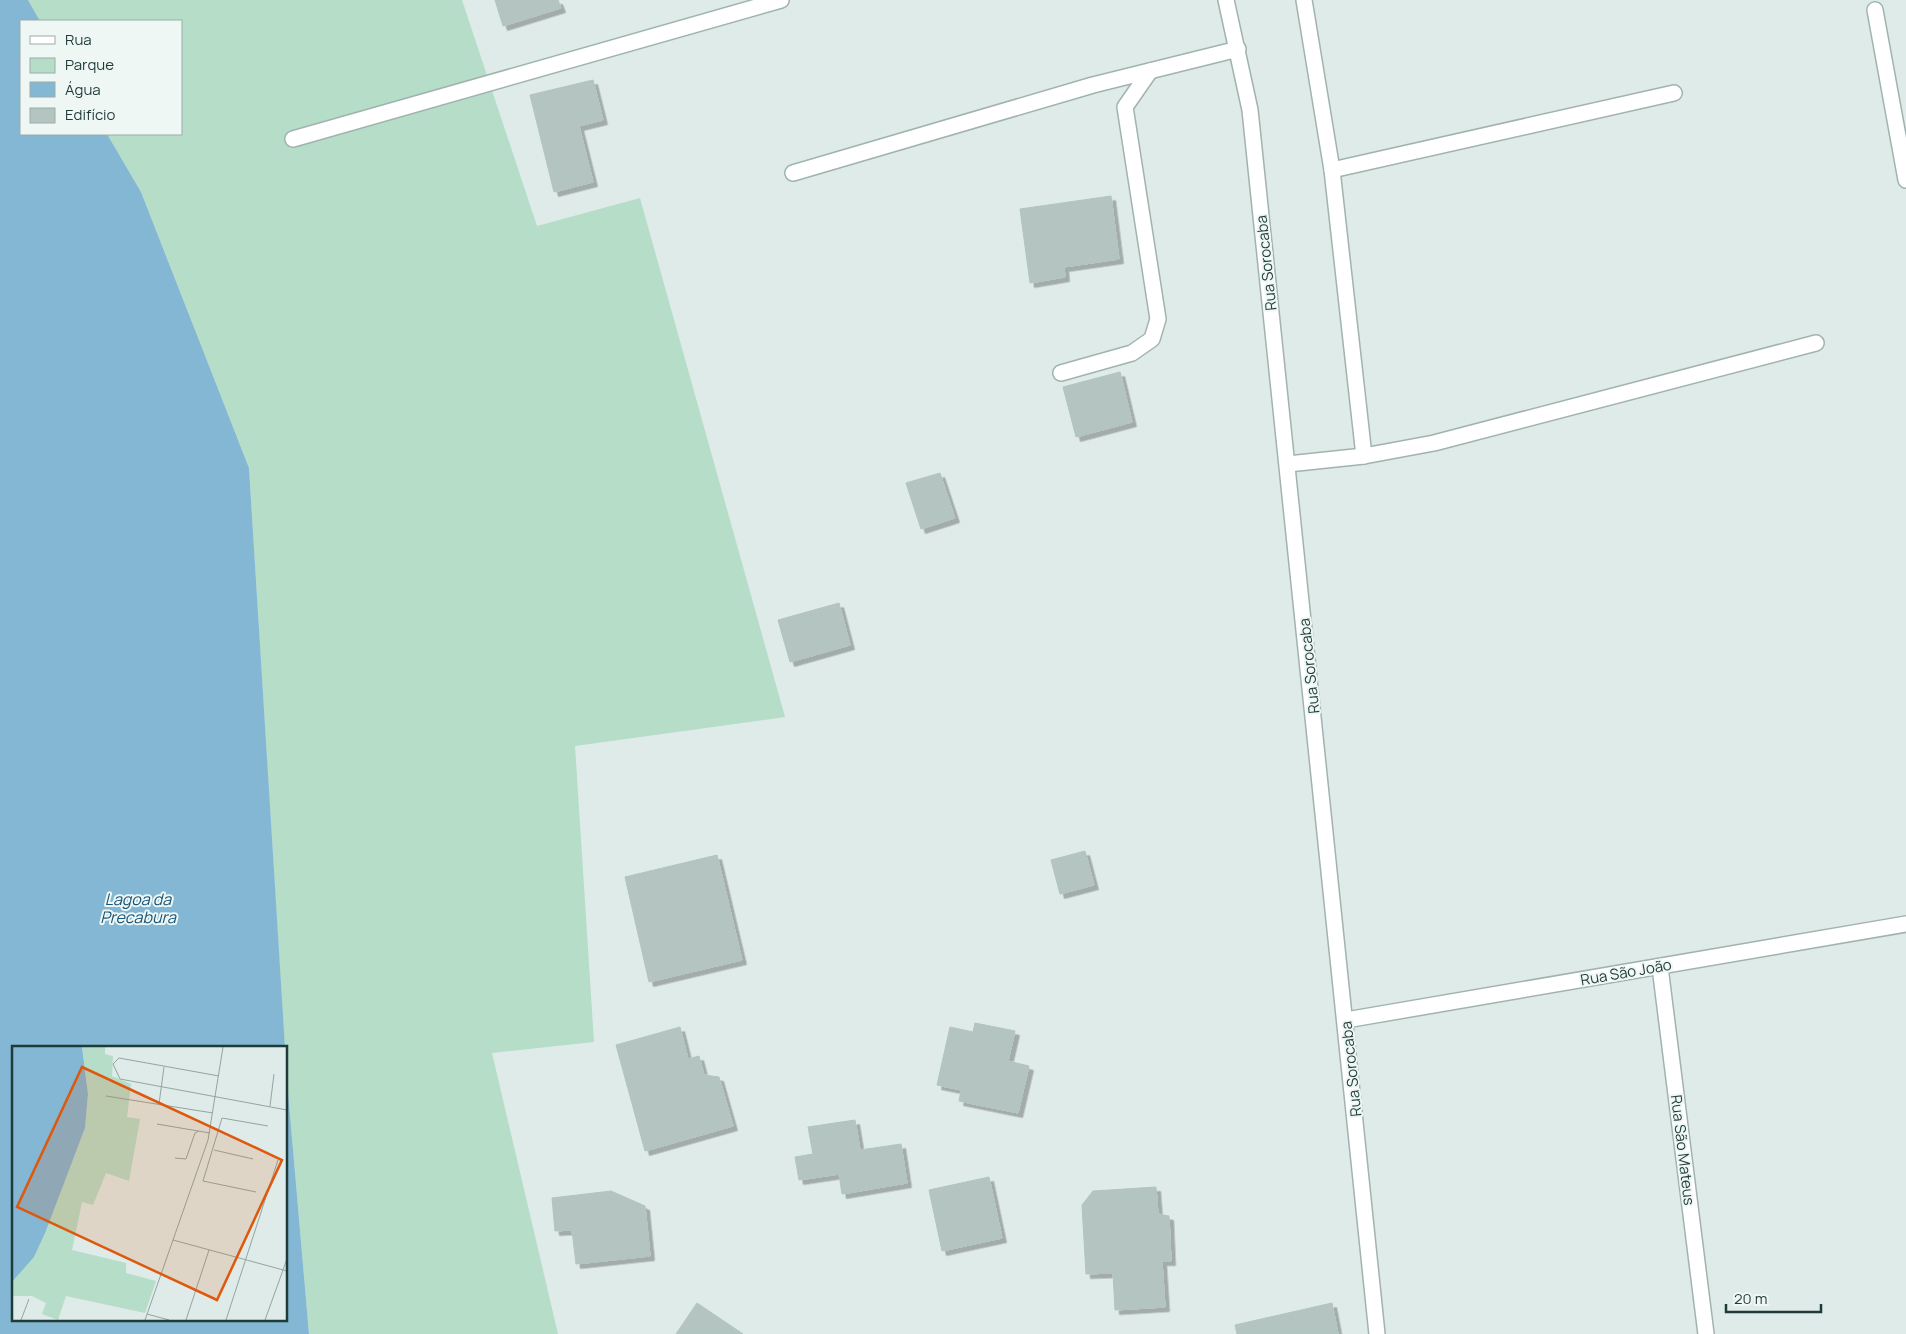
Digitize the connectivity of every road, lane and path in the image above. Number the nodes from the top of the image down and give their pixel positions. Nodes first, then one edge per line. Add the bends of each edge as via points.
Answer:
1 (781, 0) edge
2 (1226, 0) edge
3 (1304, 0) edge
4 (740, 5) edge
5 (1875, 10) dead end
6 (1238, 49) junction
7 (1150, 71) junction
8 (1674, 94) dead end
9 (293, 139) dead end
10 (1332, 170) junction
11 (793, 172) dead end
12 (1906, 180) edge
13 (1816, 344) dead end
14 (1061, 373) dead end
15 (1364, 456) junction
16 (1288, 464) junction
17 (1906, 924) edge
18 (1660, 967) junction
19 (1346, 1020) junction
20 (1378, 1334) edge
21 (1706, 1334) edge

1 - 4 street
2 - 6 street, Rua Sorocaba
3 - 10 street
4 - 9 street
5 - 12 street
6 - 7 street
6 - 16 street, Rua Sorocaba via 1250,110
7 - 11 street
7 - 14 street via 1125,107 1158,319 1152,339 1132,353
8 - 10 street
10 - 15 street
13 - 15 street via 1434,443
15 - 16 street
16 - 19 street, Rua Sorocaba
17 - 18 street, Rua São João
18 - 19 street, Rua São João
18 - 21 street, Rua São Mateus
19 - 20 street, Rua Sorocaba

